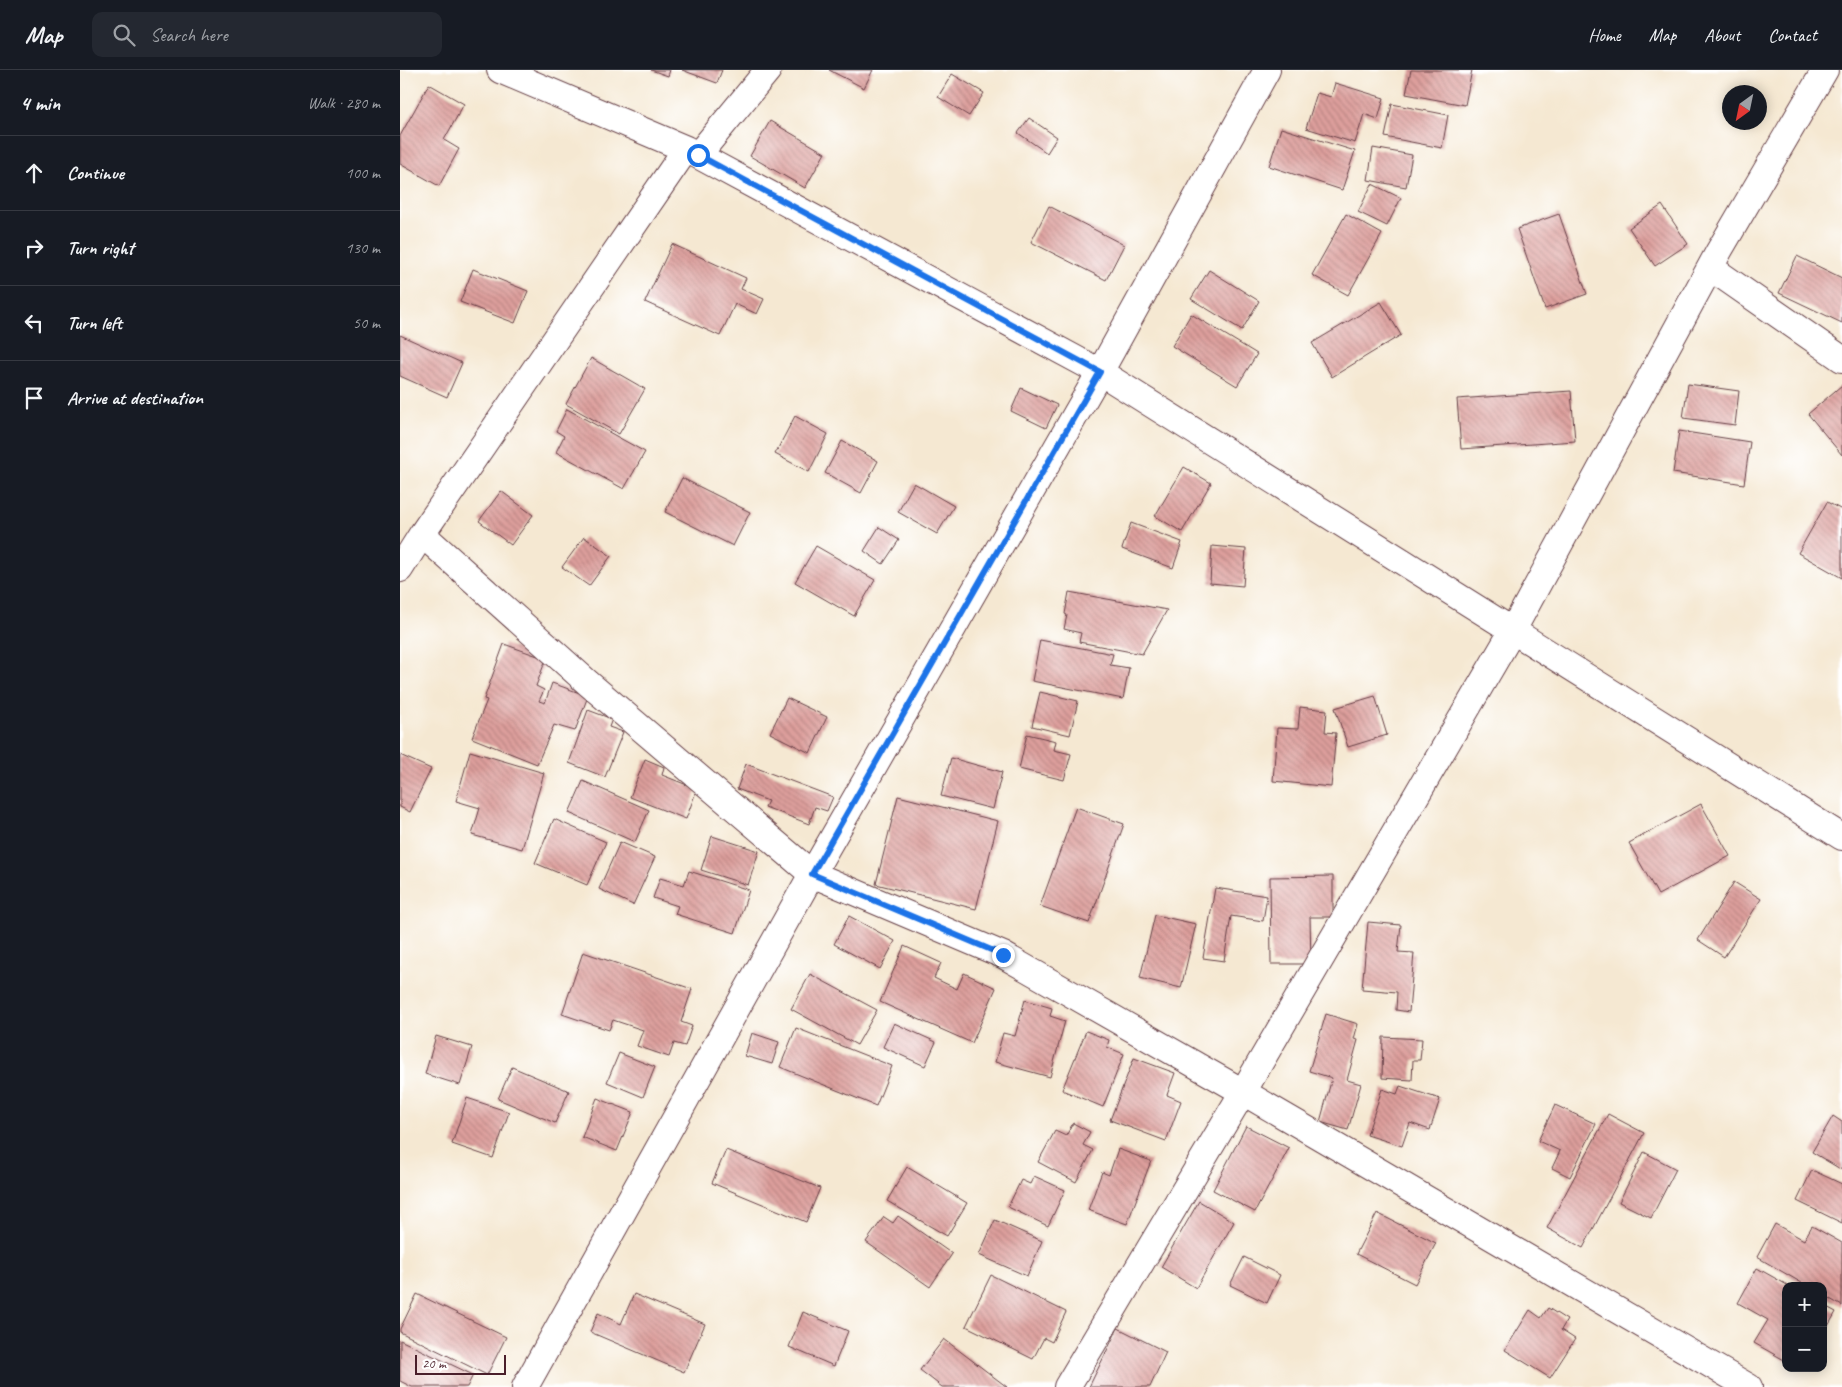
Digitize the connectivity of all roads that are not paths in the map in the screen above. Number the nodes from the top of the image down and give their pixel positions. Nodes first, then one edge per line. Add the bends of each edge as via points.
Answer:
1 (500, 70) edge
2 (768, 70) edge
3 (1267, 70) edge
4 (1825, 70) edge
5 (692, 152) junction
6 (1710, 268) junction
7 (1842, 359) edge
8 (1100, 372) junction
9 (422, 534) junction
10 (400, 569) edge
11 (1513, 630) junction
12 (1842, 837) edge
13 (812, 874) junction
14 (1243, 1092) junction
15 (525, 1387) edge
16 (1067, 1387) edge
17 (1749, 1387) edge

1 - 5 street
2 - 5 street
3 - 8 street
4 - 6 street
5 - 8 street
5 - 9 street
6 - 7 street
6 - 11 street
8 - 11 street
8 - 13 street
9 - 10 street
9 - 13 street via 588,683
11 - 12 street
11 - 14 street
13 - 14 street via 1003,955
13 - 15 street
14 - 16 street
14 - 17 street

